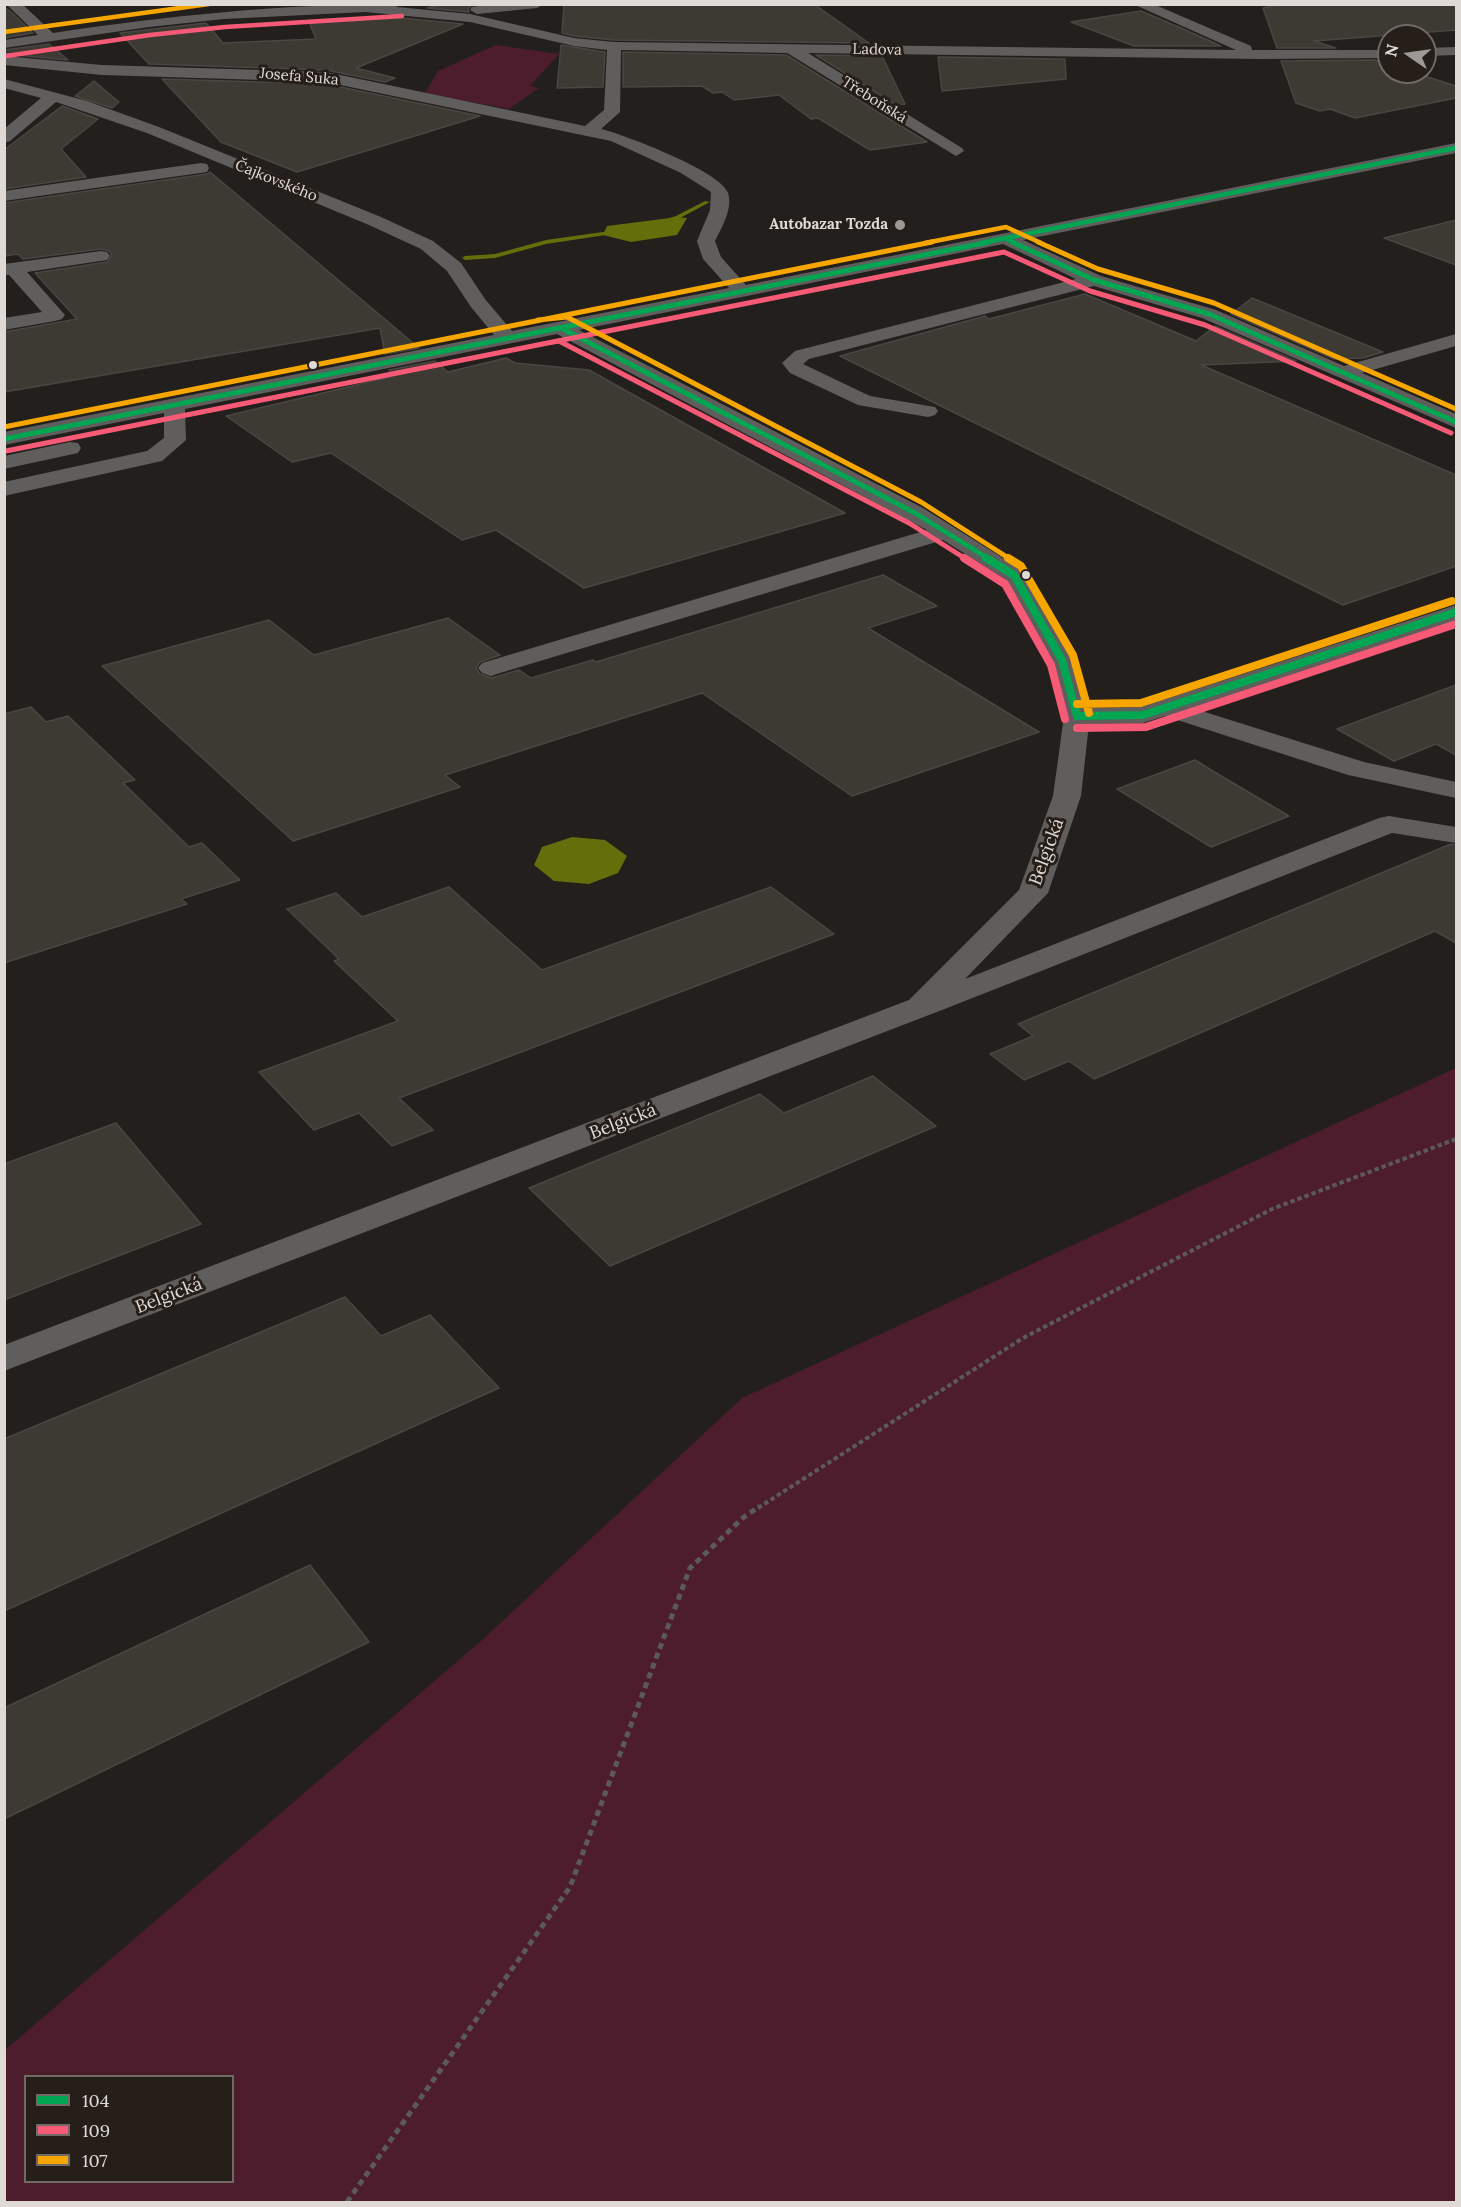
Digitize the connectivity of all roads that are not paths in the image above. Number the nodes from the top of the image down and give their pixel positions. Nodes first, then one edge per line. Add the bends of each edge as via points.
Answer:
1 (13, 4) edge
2 (401, 4) edge
3 (537, 4) edge
4 (1140, 4) edge
5 (368, 8) junction
6 (446, 15) junction
7 (50, 38) junction
8 (4, 44) edge
9 (614, 46) junction
10 (791, 49) junction
11 (1456, 51) edge
12 (1437, 52) edge
13 (1377, 54) edge
14 (1262, 55) junction
15 (4, 60) edge
16 (4, 83) edge
17 (53, 96) junction
18 (589, 131) junction
19 (4, 138) edge
20 (1456, 148) edge
21 (956, 150) dead end
22 (1437, 152) junction
23 (1456, 161) edge
24 (201, 168) dead end
25 (4, 196) edge
26 (1006, 239) junction
27 (101, 256) dead end
28 (9, 269) edge
29 (1094, 280) junction
30 (742, 291) junction
31 (4, 324) edge
32 (561, 328) junction
33 (508, 339) junction
34 (1456, 339) edge
35 (1345, 372) junction
36 (928, 411) dead end
37 (174, 415) junction
38 (1456, 422) edge
39 (4, 439) edge
40 (4, 463) edge
41 (4, 489) edge
42 (946, 532) junction
43 (1456, 612) edge
44 (491, 668) dead end
45 (1166, 708) junction
46 (1077, 716) junction
47 (1456, 790) edge
48 (1456, 835) edge
49 (921, 1007) junction
50 (4, 1359) edge

1 - 7 street
2 - 5 street
3 - 6 street
4 - 14 street
5 - 6 street, Ladova
5 - 7 street via 224,15
6 - 9 street, Ladova via 574,42
7 - 8 street
9 - 10 street, Ladova
9 - 18 street via 612,112
10 - 14 street, Ladova
10 - 21 street, Třeboňská
11 - 12 street
13 - 14 street, Ladova
15 - 18 street, Josefa Suka via 102,70 326,77
16 - 17 street, Čajkovského
17 - 19 street
17 - 33 street, Čajkovského via 153,130 427,246 454,267
18 - 30 street, Josefa Suka via 616,137 687,168 719,190 722,201 706,241 712,259
20 - 22 street
22 - 23 street
22 - 26 street
24 - 25 street
26 - 29 street
26 - 30 street
27 - 28 street
28 - 31 street via 55,315
29 - 35 street via 1209,314
29 - 36 street via 802,355 792,363 797,369 865,401
30 - 32 street
32 - 33 street
32 - 42 street, Belgická
33 - 37 street
34 - 35 street
35 - 38 street
37 - 39 street
37 - 40 street
37 - 41 street via 175,440 154,456
42 - 44 street
42 - 46 street, Belgická via 1014,575 1062,660
43 - 45 street
45 - 46 street via 1143,715
45 - 47 street via 1358,769
46 - 49 street, Belgická via 1067,796 1033,893
48 - 49 street via 1389,824
49 - 50 street, Belgická

